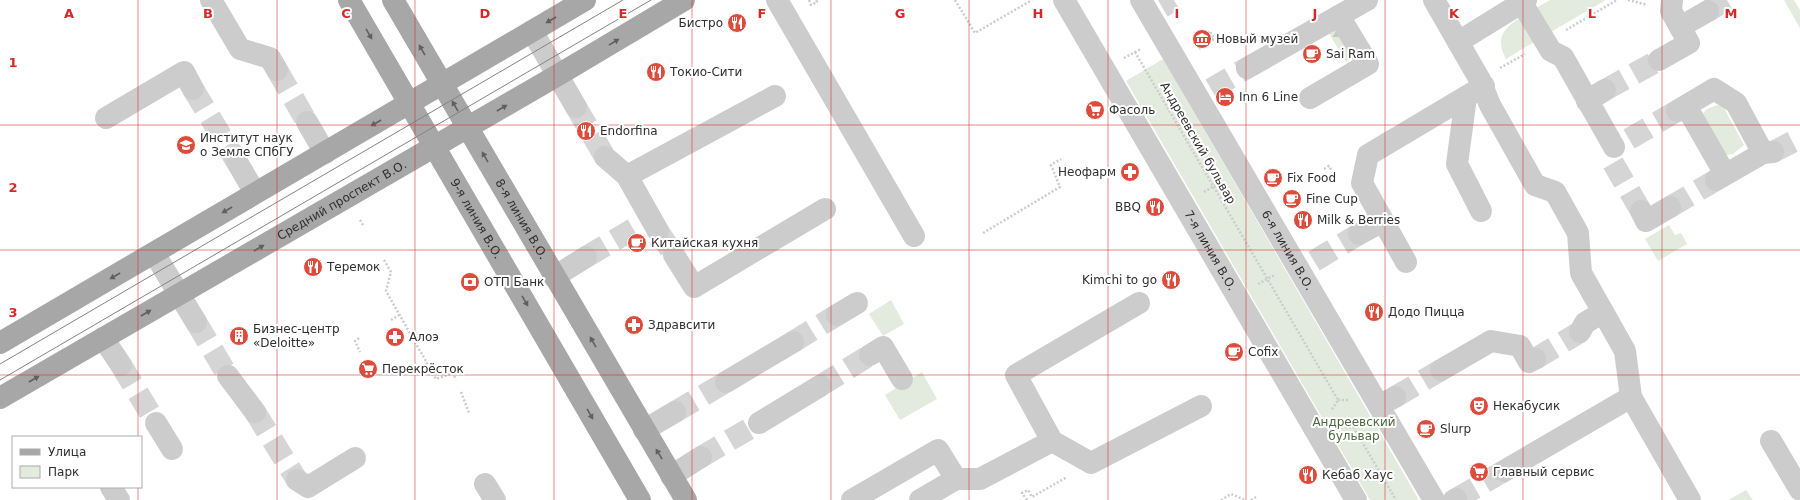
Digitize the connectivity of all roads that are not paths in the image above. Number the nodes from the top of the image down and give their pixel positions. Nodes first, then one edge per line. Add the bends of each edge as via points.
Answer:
1 (211, 0) edge
2 (349, 0) edge
3 (393, 0) edge
4 (585, 0) edge
5 (684, 0) edge
6 (777, 0) edge
7 (1064, 0) edge
8 (1367, 0) edge
9 (1434, 0) edge
10 (1672, 0) edge
11 (1512, 4) edge
12 (1151, 7) edge
13 (1708, 11) tunnel mouth
14 (1339, 16) junction
15 (1680, 27) junction
16 (532, 31) junction
17 (1458, 42) junction
18 (1660, 60) tunnel mouth
19 (1247, 68) tunnel mouth
20 (277, 70) tunnel mouth
21 (558, 75) junction
22 (442, 84) junction
23 (194, 89) tunnel mouth
24 (1475, 92) junction
25 (775, 96) dead end
26 (1310, 98) dead end
27 (409, 103) junction
28 (576, 107) tunnel mouth
29 (106, 118) dead end
30 (307, 122) tunnel mouth
31 (468, 128) junction
32 (434, 147) junction
33 (1619, 149) tunnel mouth
34 (325, 153) junction
35 (605, 157) tunnel mouth
36 (237, 162) tunnel mouth
37 (627, 176) junction
38 (1721, 177) joint
39 (255, 193) junction
40 (1670, 206) tunnel mouth
41 (825, 210) dead end
42 (1481, 211) dead end
43 (1641, 211) tunnel mouth
44 (1383, 221) junction
45 (648, 226) tunnel mouth
46 (1359, 234) tunnel mouth
47 (914, 236) dead end
48 (154, 253) junction
49 (674, 255) tunnel mouth
50 (586, 257) tunnel mouth
51 (1406, 262) dead end
52 (554, 276) junction
53 (180, 294) junction
54 (858, 303) dead end
55 (1139, 303) dead end
56 (1603, 312) junction
57 (837, 315) tunnel mouth
58 (196, 322) tunnel mouth
59 (1580, 332) tunnel mouth
60 (104, 338) junction
61 (793, 342) tunnel mouth
62 (0, 343) edge
63 (870, 355) tunnel mouth
64 (1535, 358) dead end
65 (121, 365) tunnel mouth
66 (1441, 370) tunnel mouth
67 (228, 376) tunnel mouth
68 (902, 379) dead end
69 (726, 382) tunnel mouth
70 (820, 386) tunnel mouth
71 (1631, 397) junction
72 (0, 398) edge
73 (1201, 406) dead end
74 (255, 412) tunnel mouth
75 (675, 412) tunnel mouth
76 (156, 423) tunnel mouth
77 (759, 423) tunnel mouth
78 (644, 430) junction
79 (1052, 440) junction
80 (1771, 440) dead end
81 (172, 449) dead end
82 (701, 457) tunnel mouth
83 (355, 458) dead end
84 (1504, 471) tunnel mouth
85 (671, 476) junction
86 (1797, 477) edge
87 (956, 479) junction
88 (112, 488) edge
89 (307, 489) edge
90 (1686, 499) edge
91 (119, 500) edge
92 (640, 500) edge
93 (686, 500) edge
94 (852, 500) edge
95 (920, 500) edge
96 (1356, 500) edge
97 (1434, 500) edge

1 - 20 street via 240,49 270,58
2 -> 27 main road, 9-я линия В.О.
22 -> 3 main road, 8-я линия В.О.
4 -> 16 main road
21 -> 5 main road, Средний проспект В.О.
6 - 47 street
7 - 96 street, 7-я линия В.О.
8 - 14 street
9 - 17 street
10 - 15 street via 1671,11
11 - 17 street
11 - 33 street via 1551,51 1563,57 1596,95
12 - 97 street, 6-я линия В.О. via 1162,36 1204,93 1241,170 1387,402
13 - 15 street
14 - 19 street
14 - 26 street via 1368,64
15 - 18 street via 1689,42
16 - 21 street
16 - 22 main road
17 - 24 street
21 - 28 street
31 -> 21 main road, Средний проспект В.О.
22 - 27 main road
31 -> 22 main road, 8-я линия В.О.
23 - 29 street via 184,72
24 - 42 street via 1457,164
24 - 44 street via 1368,155 1362,183
24 - 56 street via 1490,105 1534,185 1555,192 1578,233 1581,273
25 - 37 street
27 - 32 main road, 9-я линия В.О.
27 -> 34 main road
30 - 34 street
31 - 32 main road, Средний проспект В.О.
52 -> 31 main road, 8-я линия В.О.
53 -> 32 main road, Средний проспект В.О.
32 -> 92 main road, 9-я линия В.О.
34 - 39 main road
35 - 37 street
36 - 39 street
37 - 45 street
38 - 38 street via 1768,152 1736,103 1714,89 1682,108
39 -> 48 main road
40 - 43 street via 1646,221
41 - 49 street via 694,287
44 - 46 street
44 - 51 street
48 - 53 street
48 -> 62 main road
50 - 52 street
78 -> 52 main road, 8-я линия В.О.
53 - 58 street
60 -> 53 main road, Средний проспект В.О.
54 - 57 street
55 - 79 street via 1016,375
56 - 59 street via 1585,323
56 - 71 street via 1625,351
60 - 65 street
72 -> 60 main road, Средний проспект В.О.
61 - 69 street
63 - 68 street via 883,347
64 - 66 street via 1529,362 1520,346 1491,342
67 - 74 street
70 - 77 street
71 - 84 street
71 - 90 street
73 - 79 street via 1091,463
75 - 78 street
76 - 81 street
85 -> 78 main road, 8-я линия В.О.
79 - 87 street via 980,479
80 - 86 street
82 - 85 street
83 - 89 street
85 - 93 main road, 8-я линия В.О.
87 - 94 street via 938,450
87 - 95 street
88 - 91 street

